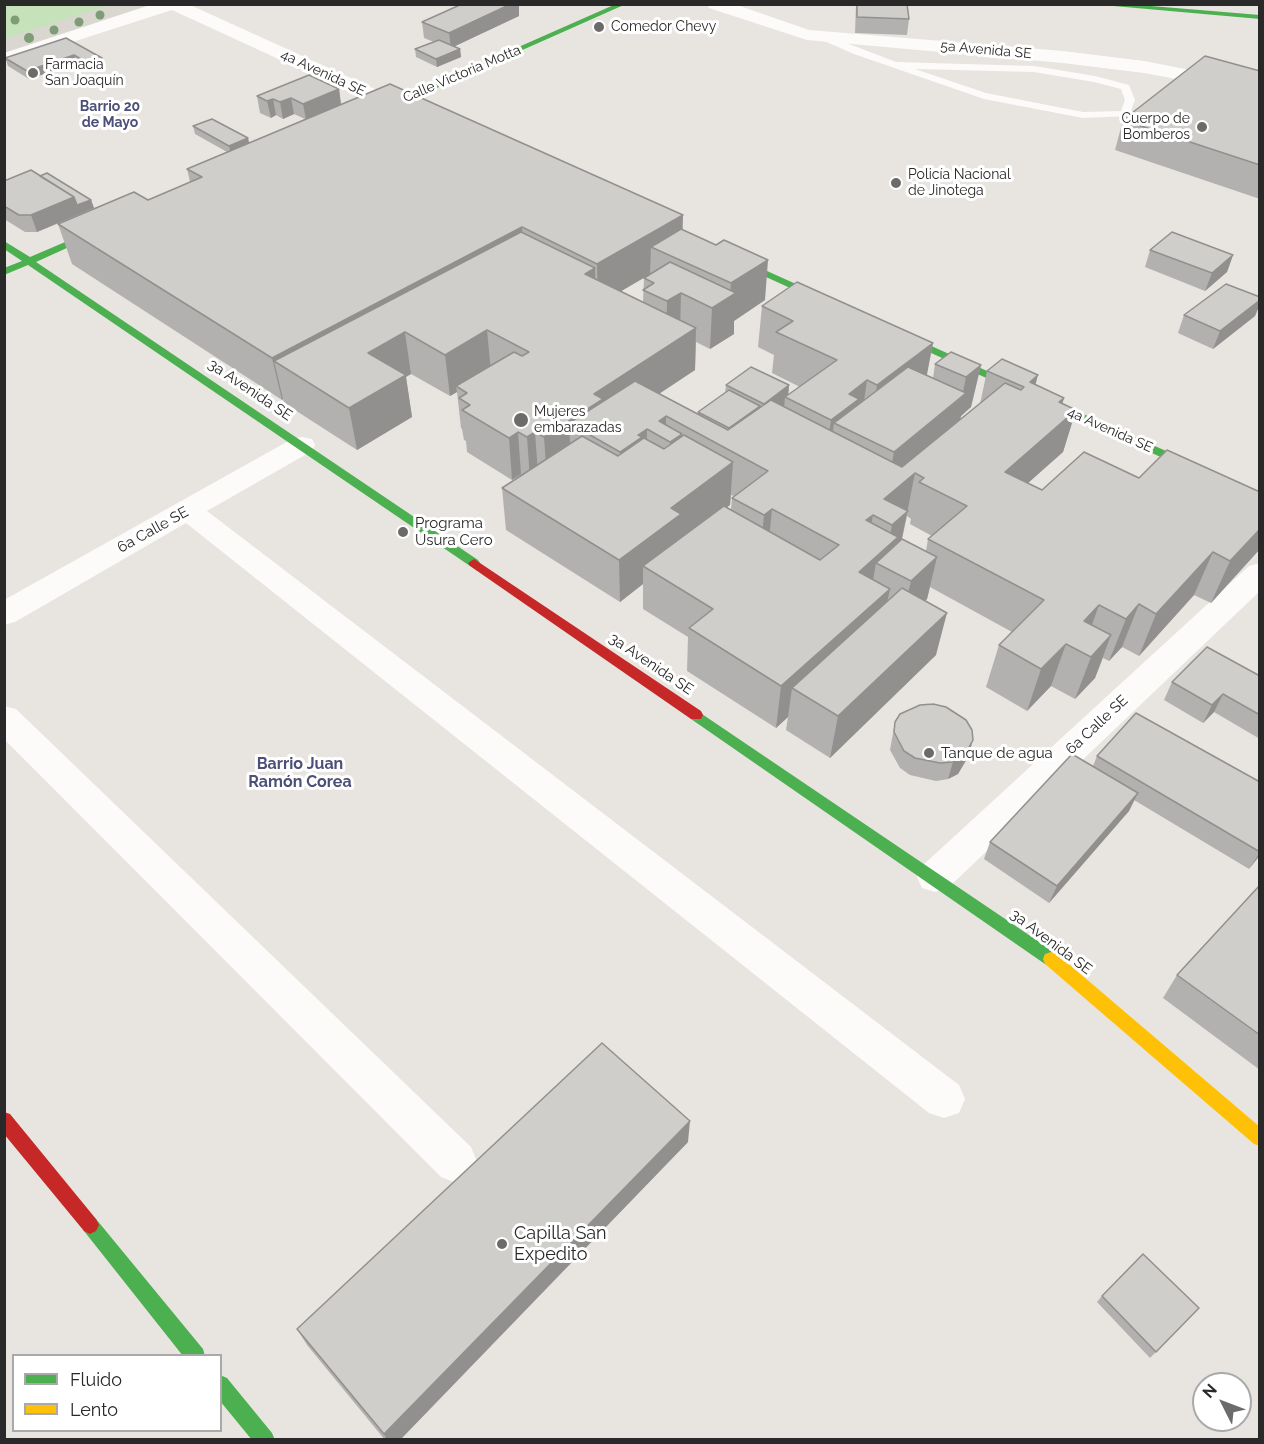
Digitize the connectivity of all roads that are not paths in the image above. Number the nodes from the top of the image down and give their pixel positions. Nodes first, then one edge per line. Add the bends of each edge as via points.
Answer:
1 (173, 4) edge
2 (623, 4) edge
3 (715, 4) edge
4 (1094, 4) edge
5 (1143, 7) edge
6 (1260, 17) edge
7 (825, 38) junction
8 (4, 59) edge
9 (896, 65) junction
10 (1260, 93) edge
11 (392, 104) junction
12 (411, 113) edge
13 (364, 117) edge
14 (121, 221) edge
15 (4, 243) edge
16 (715, 251) edge
17 (30, 261) junction
18 (4, 272) edge
19 (846, 310) edge
20 (879, 325) edge
21 (302, 446) junction
22 (1260, 498) edge
23 (188, 510) junction
24 (1260, 573) edge
25 (4, 614) edge
26 (4, 718) edge
27 (935, 877) junction
28 (944, 1099) dead end
29 (4, 1120) edge
30 (1260, 1138) edge
31 (456, 1162) dead end
32 (194, 1354) edge
33 (222, 1387) edge
34 (265, 1440) edge

1 - 8 street
1 - 11 street, 4a Avenida SE
2 - 11 street, Calle Victoria Motta
3 - 7 street, 5a Avenida SE
4 - 5 street
5 - 6 street
7 - 9 lane
7 - 10 street, 5a Avenida SE via 1063,57 1211,80
9 - 9 lane via 984,96 1083,115 1125,114 1130,100 1125,87 1034,69
11 - 12 street, 4a Avenida SE
11 - 13 street, Calle Victoria Motta
14 - 17 street
15 - 17 street, 3a Avenida SE
16 - 19 street
17 - 18 street
17 - 21 street, 3a Avenida SE
20 - 22 street, 4a Avenida SE
21 - 23 street, 6a Calle SE
21 - 27 street, 3a Avenida SE
23 - 25 street, 6a Calle SE
23 - 28 street
24 - 27 street, 6a Calle SE
26 - 31 street
27 - 30 street, 3a Avenida SE via 1051,959
29 - 32 street
33 - 34 street

